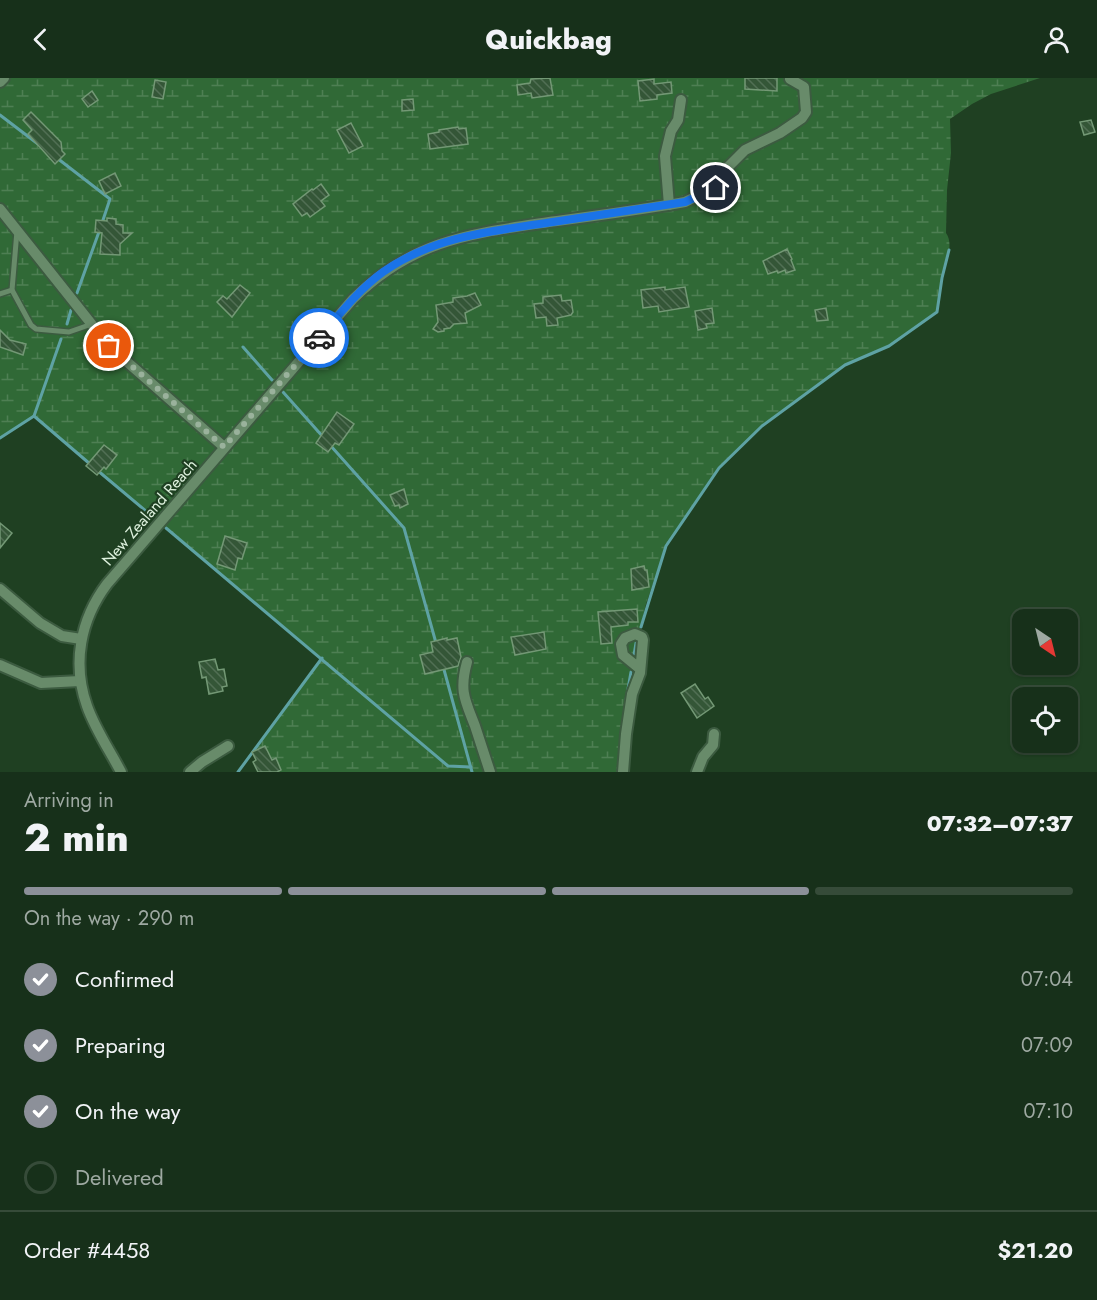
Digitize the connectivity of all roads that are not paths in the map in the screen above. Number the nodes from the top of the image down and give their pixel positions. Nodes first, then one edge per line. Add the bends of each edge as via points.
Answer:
1 (4, 78) edge
2 (790, 79) edge
3 (0, 82) edge
4 (681, 100) dead end
5 (669, 205) junction
6 (0, 209) edge
7 (17, 229) junction
8 (12, 290) junction
9 (0, 294) edge
10 (92, 324) junction
11 (224, 447) junction
12 (0, 589) edge
13 (81, 639) junction
14 (467, 662) dead end
15 (0, 665) edge
16 (640, 669) dead end
17 (80, 681) junction
18 (714, 734) dead end
19 (228, 746) dead end
20 (122, 772) edge
21 (189, 772) edge
22 (490, 772) edge
23 (623, 772) edge
24 (696, 772) edge

1 - 3 street
2 - 5 street, New Zealand Reach via 804,87 807,102 802,118 745,150 725,170 716,188
4 - 5 street via 665,156
5 - 11 street, New Zealand Reach via 475,233 414,254 382,273 352,299
6 - 7 street
7 - 8 lane
7 - 10 street
8 - 9 lane
8 - 10 lane via 36,329 69,332
10 - 11 street via 119,356
11 - 13 street, New Zealand Reach via 102,590
12 - 13 street via 40,623 62,636
13 - 17 street, New Zealand Reach
14 - 22 street via 463,678 465,703
15 - 17 street via 41,682
16 - 23 street via 632,694
17 - 20 street, New Zealand Reach via 91,716
18 - 24 street via 713,745
19 - 21 street

